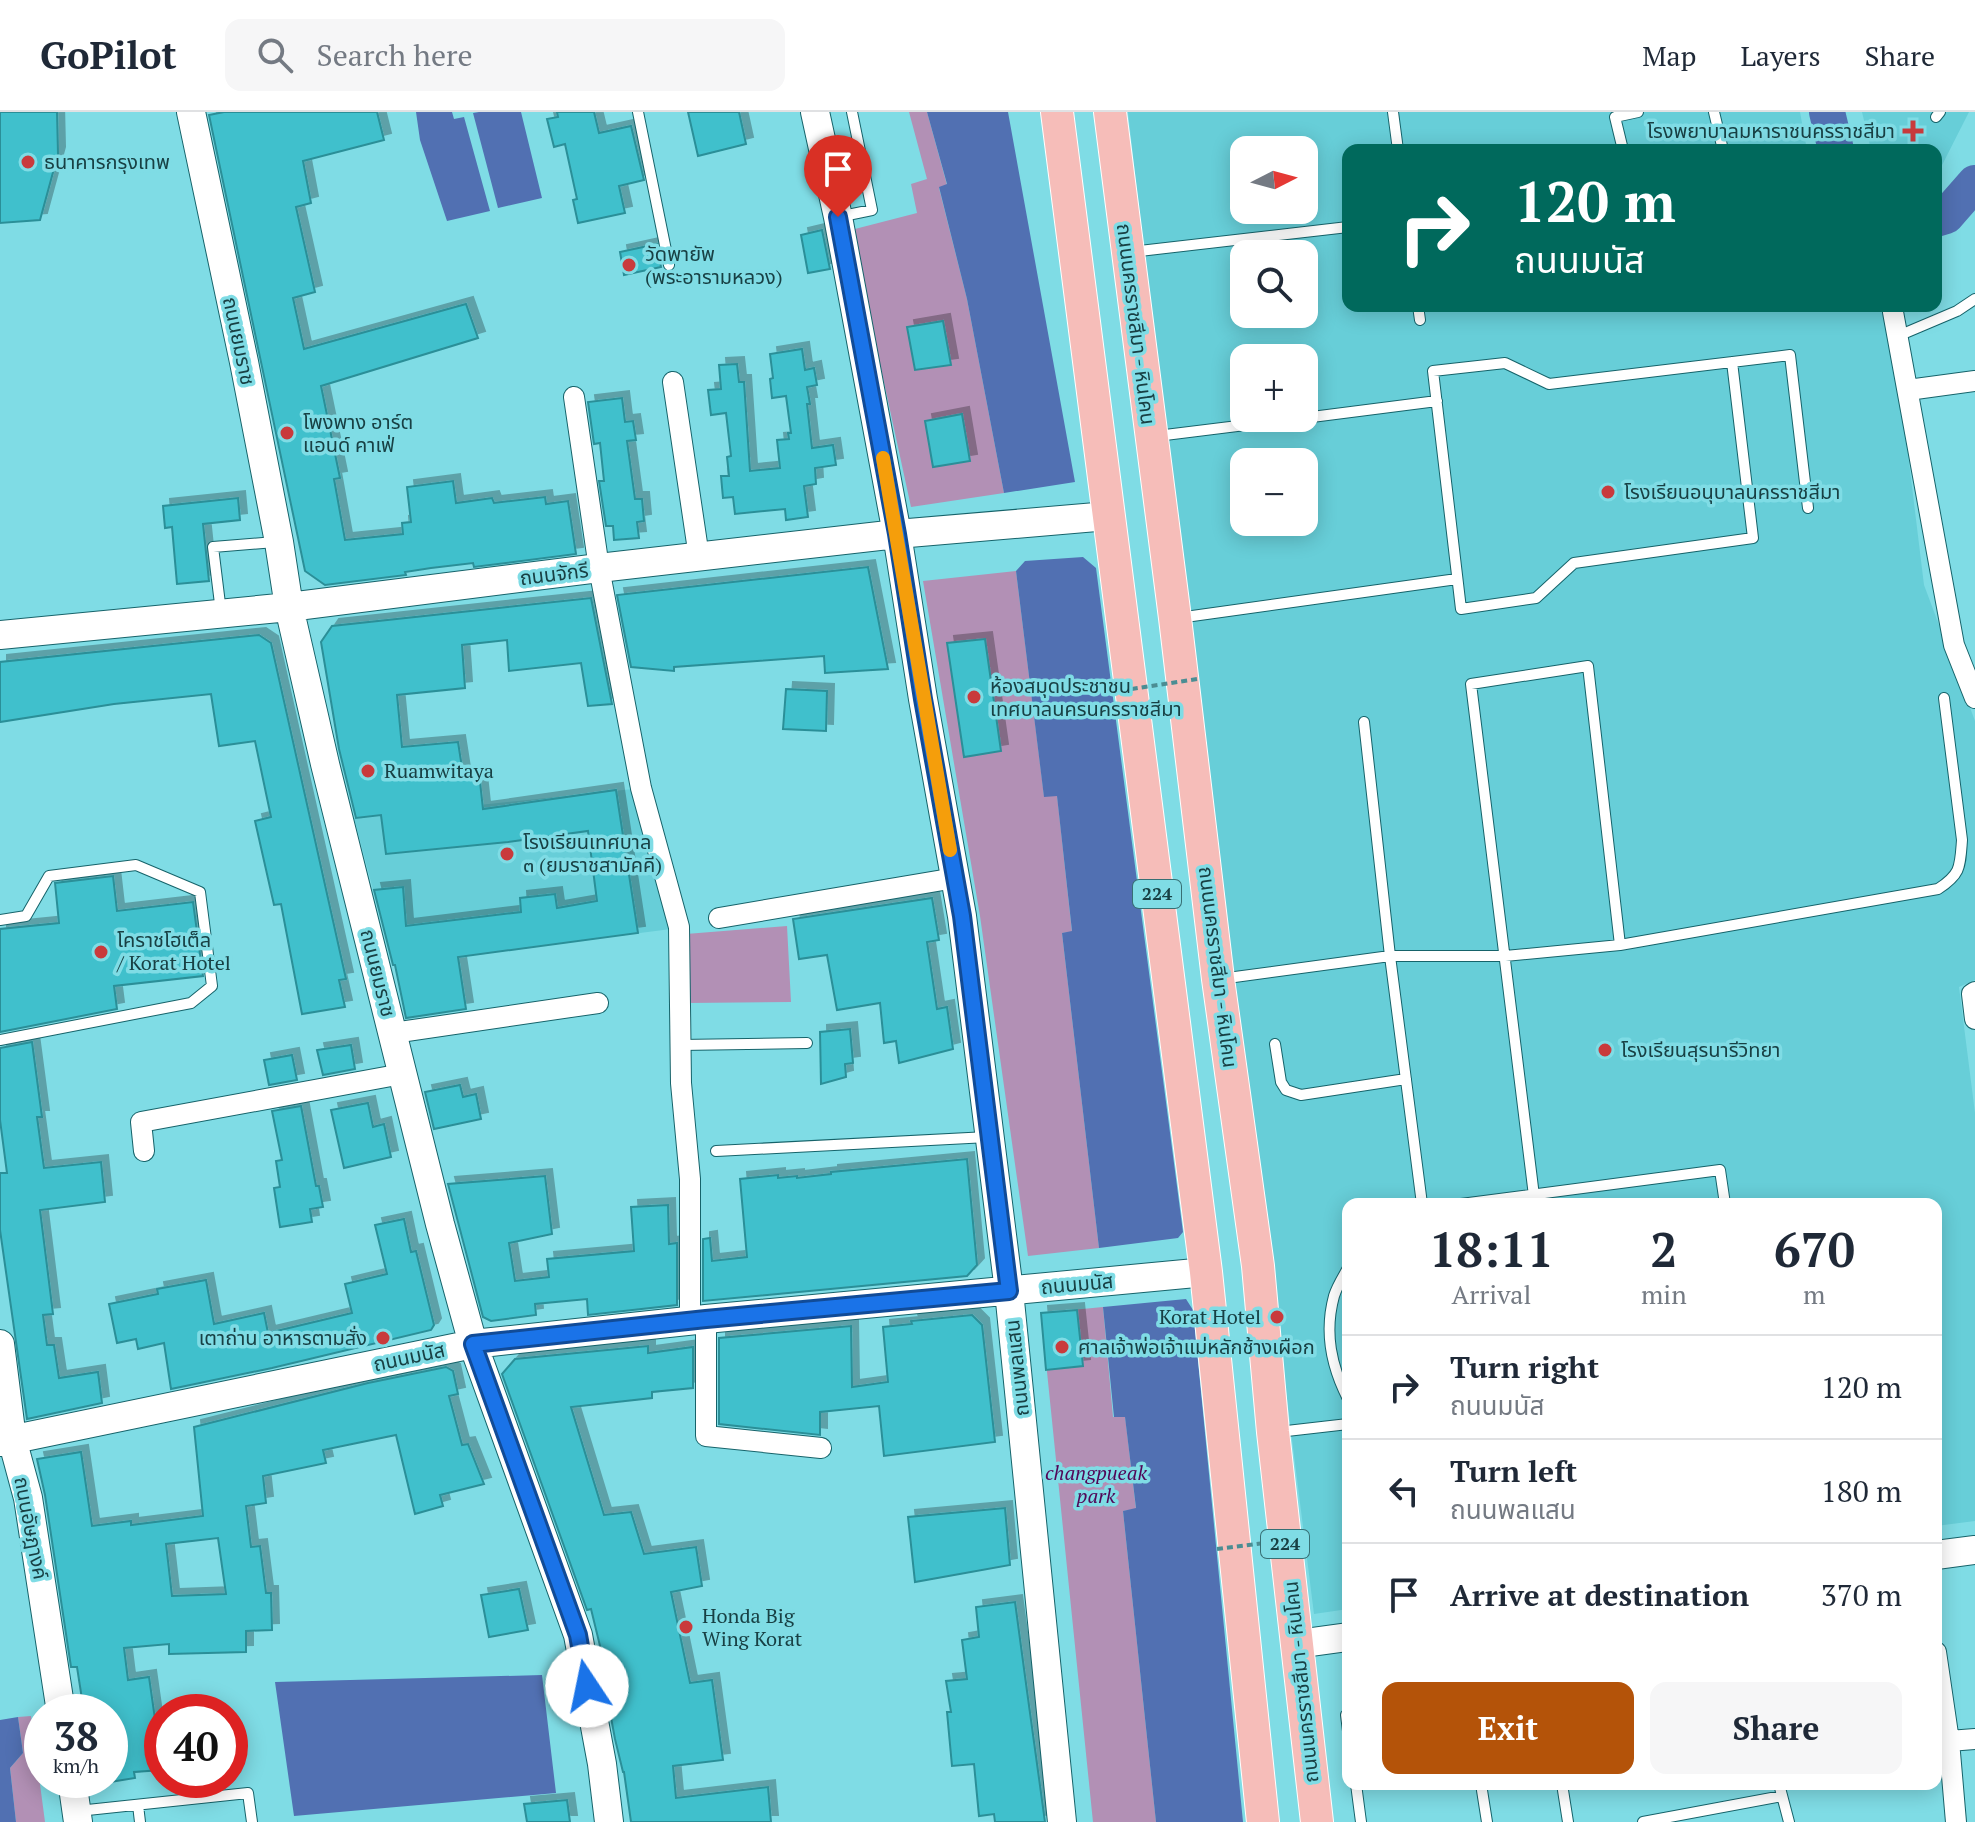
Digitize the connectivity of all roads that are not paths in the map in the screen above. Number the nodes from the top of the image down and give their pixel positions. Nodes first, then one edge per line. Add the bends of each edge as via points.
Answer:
1 (191, 112) edge
2 (638, 112) edge
3 (815, 112) edge
4 (852, 112) edge
5 (1057, 112) edge
6 (1110, 112) edge
7 (1393, 112) edge
8 (1638, 112) edge
9 (1714, 112) edge
10 (1397, 144) edge
11 (1622, 144) edge
12 (1722, 144) edge
13 (838, 217) junction
14 (1342, 228) edge
15 (1127, 252) junction
16 (669, 265) dead end
17 (1975, 299) edge
18 (1419, 312) edge
19 (1893, 312) dead end
20 (1420, 320) dead end
21 (1898, 336) junction
22 (1732, 362) junction
23 (1975, 381) edge
24 (673, 382) dead end
25 (1908, 390) junction
26 (574, 397) dead end
27 (1437, 401) junction
28 (1318, 416) edge
29 (1230, 427) edge
30 (1151, 437) junction
31 (1808, 508) dead end
32 (1160, 510) junction
33 (1108, 516) junction
34 (897, 534) junction
35 (279, 542) junction
36 (699, 557) junction
37 (599, 568) junction
38 (1457, 579) junction
39 (289, 607) junction
40 (221, 614) junction
41 (1175, 618) junction
42 (0, 635) edge
43 (1966, 652) edge
44 (1944, 698) dead end
45 (1975, 698) edge
46 (1364, 722) dead end
47 (955, 878) junction
48 (719, 918) dead end
49 (0, 920) edge
50 (1620, 945) junction
51 (1390, 956) junction
52 (1505, 956) junction
53 (1218, 979) junction
54 (1975, 992) edge
55 (598, 1003) dead end
56 (1975, 1019) edge
57 (393, 1033) junction
58 (0, 1040) edge
59 (807, 1043) dead end
60 (1275, 1044) dead end
61 (680, 1045) junction
62 (402, 1074) junction
63 (1406, 1079) junction
64 (990, 1136) junction
65 (144, 1151) dead end
66 (716, 1151) dead end
67 (1421, 1198) edge
68 (1534, 1198) edge
69 (1540, 1198) edge
70 (1724, 1198) edge
71 (1258, 1266) junction
72 (1206, 1272) junction
73 (1342, 1279) edge
74 (1009, 1291) junction
75 (698, 1320) junction
76 (0, 1344) edge
77 (473, 1344) junction
78 (1342, 1386) edge
79 (1342, 1425) edge
80 (1273, 1432) junction
81 (6, 1440) edge
82 (821, 1448) dead end
83 (1975, 1550) edge
84 (1942, 1554) edge
85 (1342, 1638) edge
86 (1297, 1644) junction
87 (1942, 1693) edge
88 (58, 1694) edge
89 (1975, 1739) edge
90 (1949, 1741) junction
91 (1357, 1790) edge
92 (1482, 1790) edge
93 (1563, 1790) edge
94 (1780, 1790) edge
95 (1782, 1796) junction
96 (138, 1805) junction
97 (77, 1817) edge
98 (140, 1822) edge
99 (252, 1822) edge
100 (609, 1822) edge
101 (1062, 1822) edge
102 (1263, 1822) edge
103 (1317, 1822) edge
104 (1361, 1822) edge
105 (1487, 1822) edge
106 (1568, 1822) edge
107 (1643, 1822) edge
108 (1789, 1822) edge
109 (1956, 1822) edge

1 - 35 street, ถนนยมราช
2 - 16 lane
3 - 13 street, ถนนพลแสน
4 - 13 lane via 872,210
5 - 33 main road, 224
6 - 15 main road, ถนนนครราชสีมา - หินโคน / 224
7 - 10 lane
8 - 11 lane via 1615,117
9 - 12 lane
13 - 34 street, ถนนพลแสน
14 - 15 lane
15 - 30 main road, ถนนนครราชสีมา - หินโคน / 224
17 - 21 lane
18 - 20 lane
19 - 21 street
21 - 25 street
22 - 27 lane via 1549,384 1505,363 1433,371
22 - 31 lane via 1790,355
22 - 38 lane via 1753,538 1574,563 1536,598 1461,609
23 - 25 street
24 - 36 street
25 - 43 street via 1954,645
26 - 37 street
27 - 28 lane
27 - 38 lane
29 - 30 lane
30 - 32 main road, ถนนนครราชสีมา - หินโคน / 224
32 - 33 main road
32 - 41 main road, ถนนนครราชสีมา - หินโคน / 224
33 - 34 street, ถนนจักรี
33 - 72 main road, 224
34 - 36 street, ถนนจักรี
34 - 47 street, ถนนพลแสน
35 - 39 street, ถนนยมราช
35 - 40 lane via 213,547
36 - 37 street, ถนนจักรี
37 - 39 street, ถนนจักรี
37 - 61 street via 641,788 679,927
38 - 41 lane
39 - 40 street, ถนนจักรี
39 - 57 street, ถนนยมราช
40 - 42 street, ถนนจักรี
41 - 53 main road, ถนนนครราชสีมา - หินโคน / 224
43 - 45 street
44 - 50 lane via 1962,840 1954,879 1938,889
46 - 51 lane
47 - 48 street
47 - 64 street, ถนนพลแสน
49 - 58 lane via 26,916 49,876 136,865 200,892 212,986 191,1003
50 - 52 lane
50 - 52 lane via 1588,666 1471,684
51 - 52 lane
51 - 53 lane
51 - 63 lane
52 - 68 lane
53 - 71 main road, ถนนนครราชสีมา - หินโคน / 224
54 - 56 street
55 - 57 street
57 - 62 street, ถนนยมราช
59 - 61 lane
60 - 63 lane via 1281,1082 1301,1095
61 - 75 street
62 - 65 street via 141,1122
62 - 77 street, ถนนยมราช
63 - 67 lane
64 - 66 lane
64 - 74 street, ถนนพลแสน
69 - 70 lane via 1720,1170
71 - 72 main road
71 - 80 main road, ถนนนครราชสีมา - หินโคน / 224
72 - 74 street, ถนนมนัส
72 - 102 main road, 224
73 - 78 lane via 1334,1293 1328,1331
74 - 75 street, ถนนมนัส
74 - 101 street, ถนนพลแสน
75 - 77 street, ถนนมนัส
75 - 82 street via 706,1436
76 - 81 street, ถนนอัษฎางค์
77 - 81 street, ถนนมนัส
77 - 100 street, ถนนยมราช via 578,1635
79 - 80 lane
80 - 86 main road, ถนนนครราชสีมา - หินโคน / 224
81 - 88 street, ถนนอัษฎางค์ via 28,1498
83 - 84 street
85 - 86 street
86 - 103 main road, ถนนนครราชสีมา - หินโคน / 224
87 - 90 street
89 - 90 street
90 - 109 street
91 - 104 lane
92 - 105 lane
93 - 106 lane
94 - 95 lane
95 - 107 lane
95 - 108 lane
96 - 97 lane
96 - 98 lane
96 - 99 lane via 248,1793

